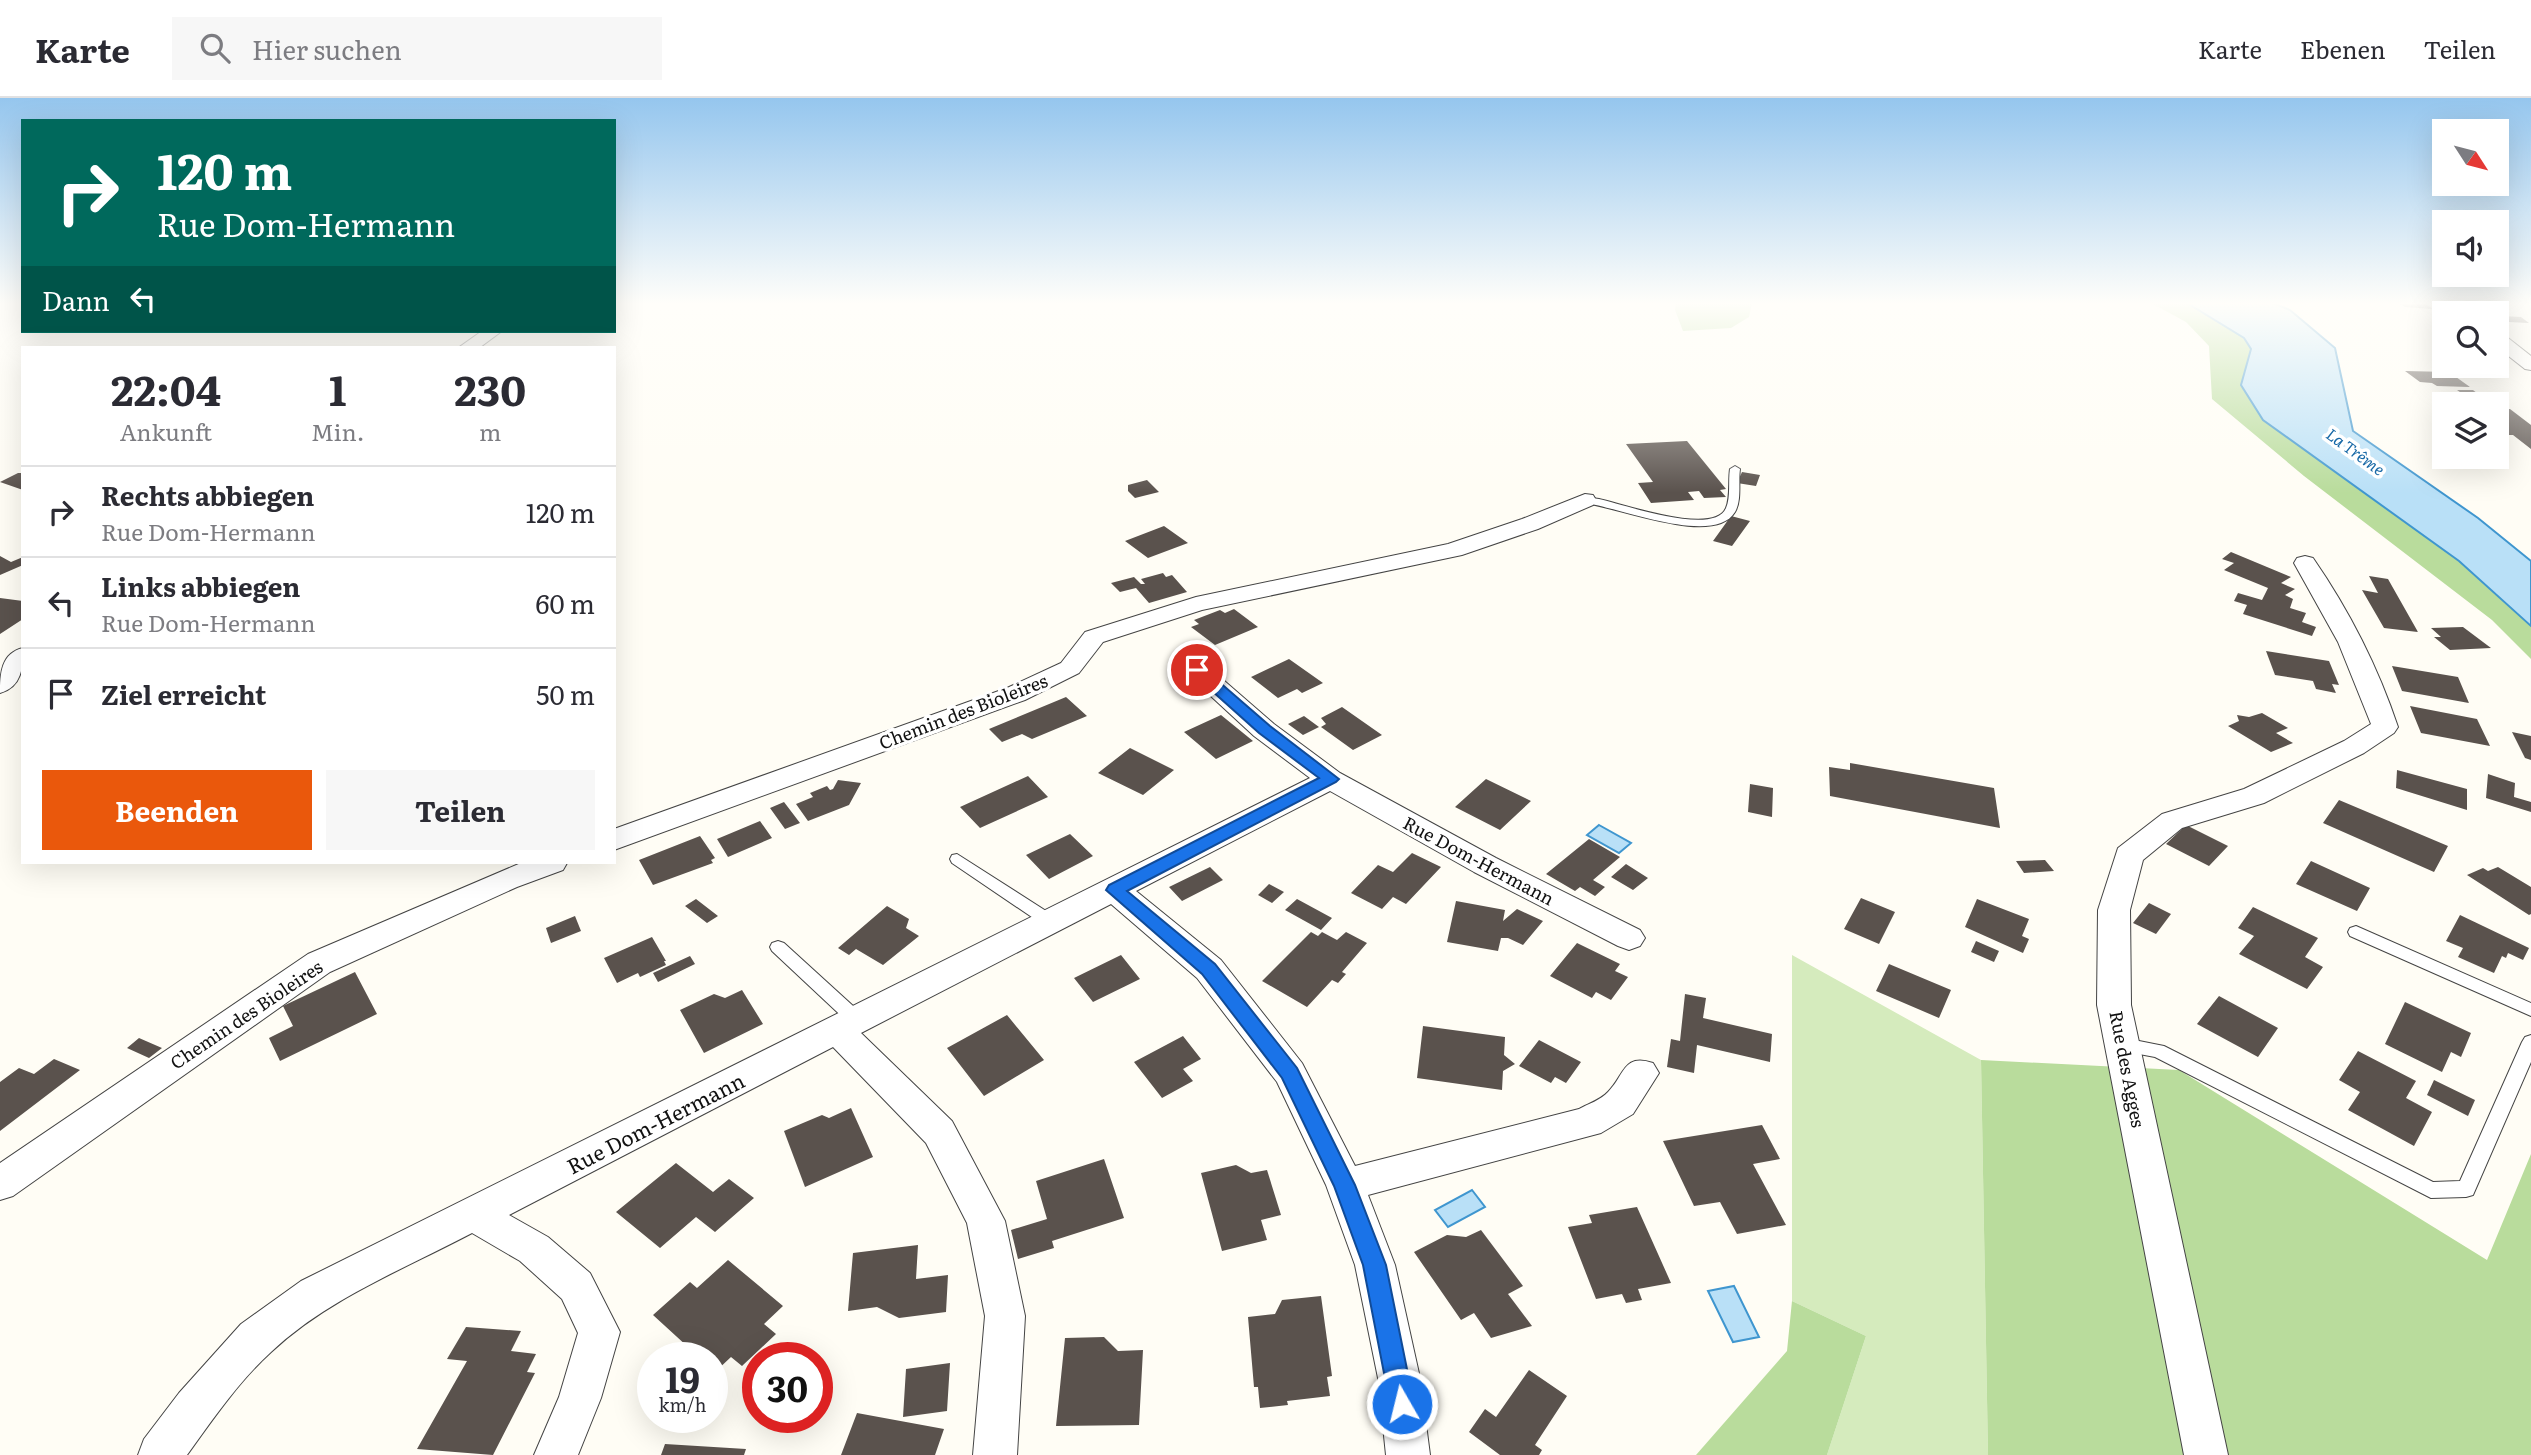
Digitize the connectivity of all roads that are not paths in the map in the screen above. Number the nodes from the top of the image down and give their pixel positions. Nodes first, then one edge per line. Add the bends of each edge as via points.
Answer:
1 (1735, 469) dead end
2 (1585, 500) joint
3 (2305, 563) dead end
4 (21, 658) edge
5 (1197, 670) dead end
6 (0, 685) edge
7 (1331, 779) junction
8 (616, 839) edge
9 (957, 859) dead end
10 (549, 864) edge
11 (1115, 890) junction
12 (1051, 922) junction
13 (2356, 932) dead end
14 (1629, 938) dead end
15 (778, 947) dead end
16 (2531, 1010) edge
17 (847, 1025) junction
18 (2531, 1042) edge
19 (2123, 1045) junction
20 (1641, 1073) dead end
21 (0, 1184) edge
22 (1345, 1185) junction
23 (473, 1214) junction
24 (160, 1455) edge
25 (556, 1455) edge
26 (995, 1455) edge
27 (1408, 1455) edge
28 (2206, 1455) edge

1 - 2 lane via 1729,513 1721,520 1698,525
2 - 8 street, Chemin des Bioleires via 1454,550 1196,604 1094,637 1070,668 1016,694
3 - 19 street, Rue des Agges via 2361,663 2385,727 2253,796 2172,821 2129,855 2114,910 2114,1005
4 - 6 street
5 - 7 street, Rue Dom-Hermann via 1264,730
7 - 11 street, Rue Dom-Hermann
7 - 14 street, Rue Dom-Hermann
9 - 12 lane
10 - 21 street, Chemin des Bioleires via 319,963
11 - 12 street, Rue Dom-Hermann
11 - 22 street via 1209,969 1290,1073
12 - 17 street, Rue Dom-Hermann
13 - 16 lane
15 - 17 lane
17 - 23 street, Rue Dom-Hermann
17 - 26 street via 939,1132 986,1221 1006,1316
18 - 19 lane via 2466,1189 2431,1190 2158,1051
19 - 28 street, Rue des Agges
20 - 22 street via 1620,1104 1588,1122
22 - 27 street via 1375,1265 1399,1378
23 - 24 street, Rue Dom-Hermann via 315,1294 256,1338 194,1408
23 - 25 street via 534,1249 576,1286 598,1332 580,1398

